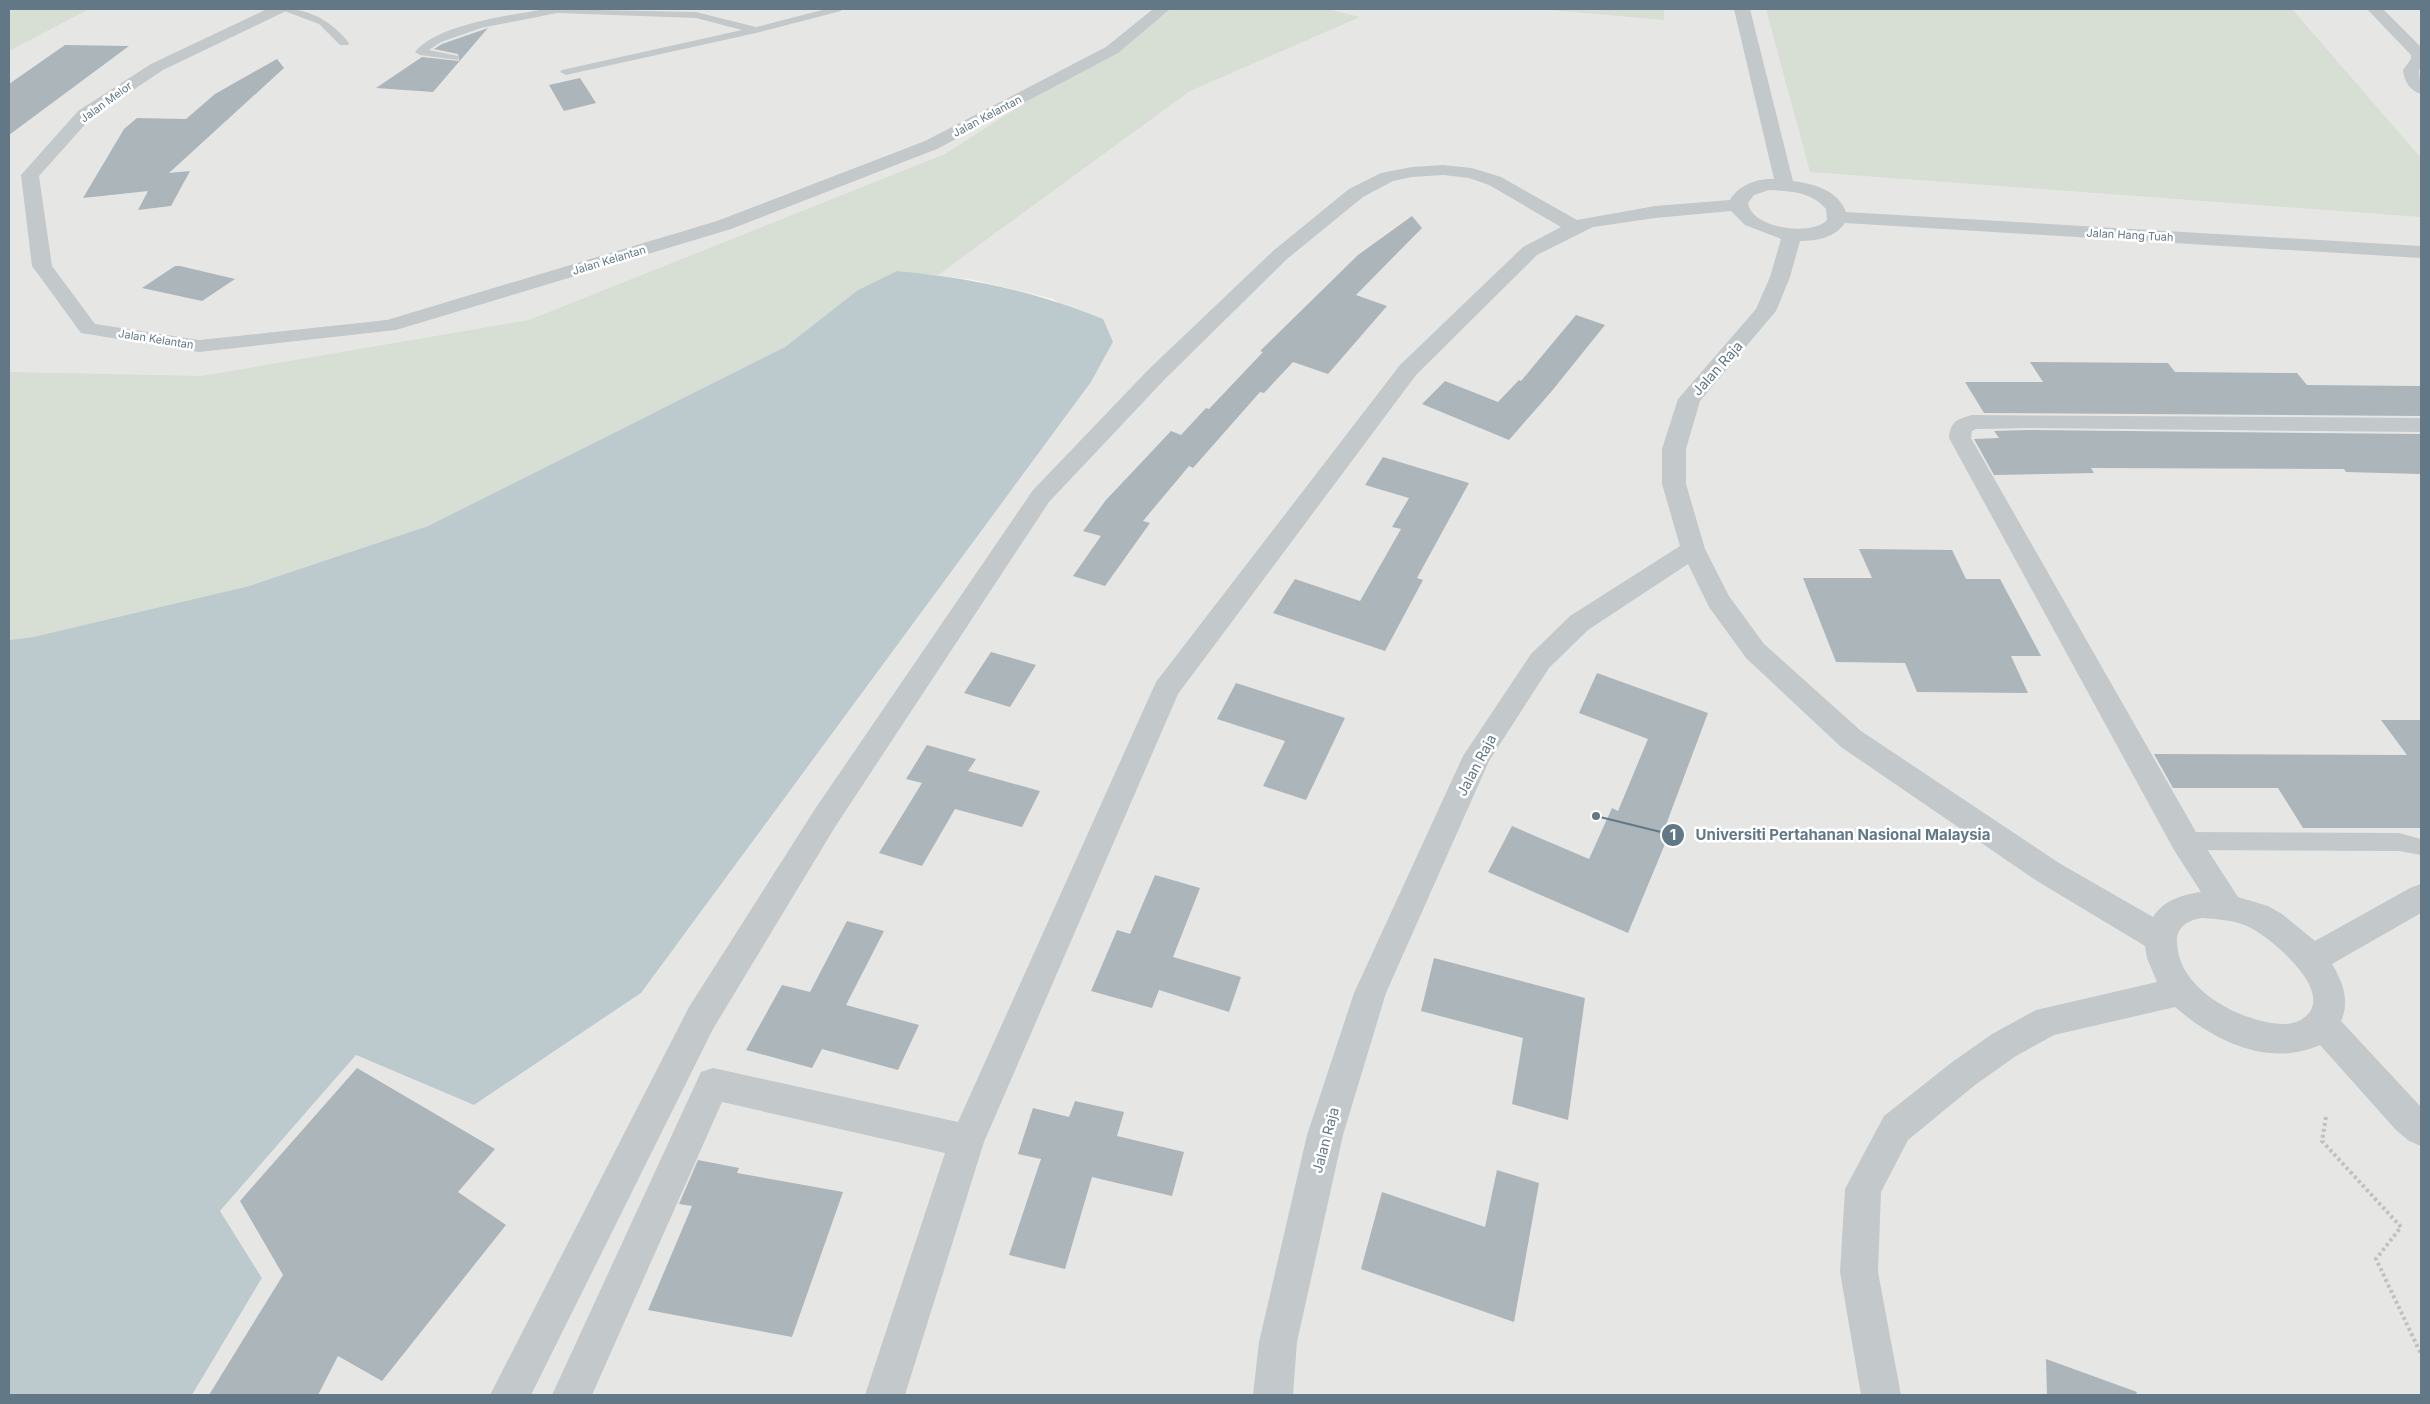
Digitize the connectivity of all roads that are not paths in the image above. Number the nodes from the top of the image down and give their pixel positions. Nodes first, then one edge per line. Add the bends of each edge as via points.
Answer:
1 (280, 9) edge
2 (284, 9) edge
3 (837, 9) edge
4 (1162, 9) edge
5 (1742, 9) edge
6 (2375, 9) edge
7 (756, 30) junction
8 (344, 43) dead end
9 (454, 58) dead end
10 (566, 72) dead end
11 (2421, 89) edge
12 (1785, 184) junction
13 (1738, 205) junction
14 (1839, 217) junction
15 (1575, 228) junction
16 (1792, 235) junction
17 (2421, 252) edge
18 (42, 266) joint
19 (2421, 425) edge
20 (1693, 549) junction
21 (2185, 841) junction
22 (2421, 848) edge
23 (2421, 897) edge
24 (2226, 906) junction
25 (2160, 938) junction
26 (2313, 960) junction
27 (2180, 990) junction
28 (2323, 1025) junction
29 (2421, 1129) edge
30 (967, 1141) junction
31 (510, 1395) edge
32 (572, 1395) edge
33 (885, 1395) edge
34 (1273, 1395) edge
35 (1881, 1395) edge

1 - 18 street, Jalan Melor via 157,67 84,115 30,175
2 - 8 lane via 323,22
3 - 7 lane
4 - 18 street, Jalan Kelantan via 1112,50 931,146 724,225 389,326 199,346 88,329
5 - 12 street
6 - 11 street via 2419,54 2410,70 2412,79
7 - 9 lane via 696,15 557,10 478,24 437,40 420,52
7 - 10 lane
12 - 13 street via 1769,184 1745,191
12 - 14 street via 1823,196 1837,209
13 - 15 street via 1621,216
13 - 16 street via 1742,213 1762,227
14 - 16 street via 1836,225 1825,232
14 - 17 street, Jalan Hang Tuah
15 - 30 street via 1530,251 1408,370 1166,689
15 - 31 street via 1495,180 1472,173 1443,170 1412,172 1387,177 1356,192 1273,262 1157,374 1041,496 825,818 701,1018
16 - 20 street, Jalan Raja via 1766,311 1689,399 1674,449 1674,484
19 - 21 street via 2027,421 1972,422 1961,427 1960,438
20 - 25 street via 1718,600 1755,651 1851,739 2048,872
20 - 34 street, Jalan Raja via 1579,623 1540,661 1478,756 1370,993 1325,1135 1278,1342
21 - 22 lane via 2400,842
21 - 24 street
23 - 26 street
24 - 25 street via 2202,905 2181,909 2166,921
24 - 26 street via 2258,917 2289,936
25 - 27 street via 2162,958
26 - 28 street via 2327,983 2330,1006
27 - 28 street via 2221,1022 2251,1035 2280,1040 2298,1038
27 - 35 street via 2048,1021 1963,1074 1896,1128 1863,1189 1859,1272
28 - 29 street
30 - 32 street via 713,1084
30 - 33 street

